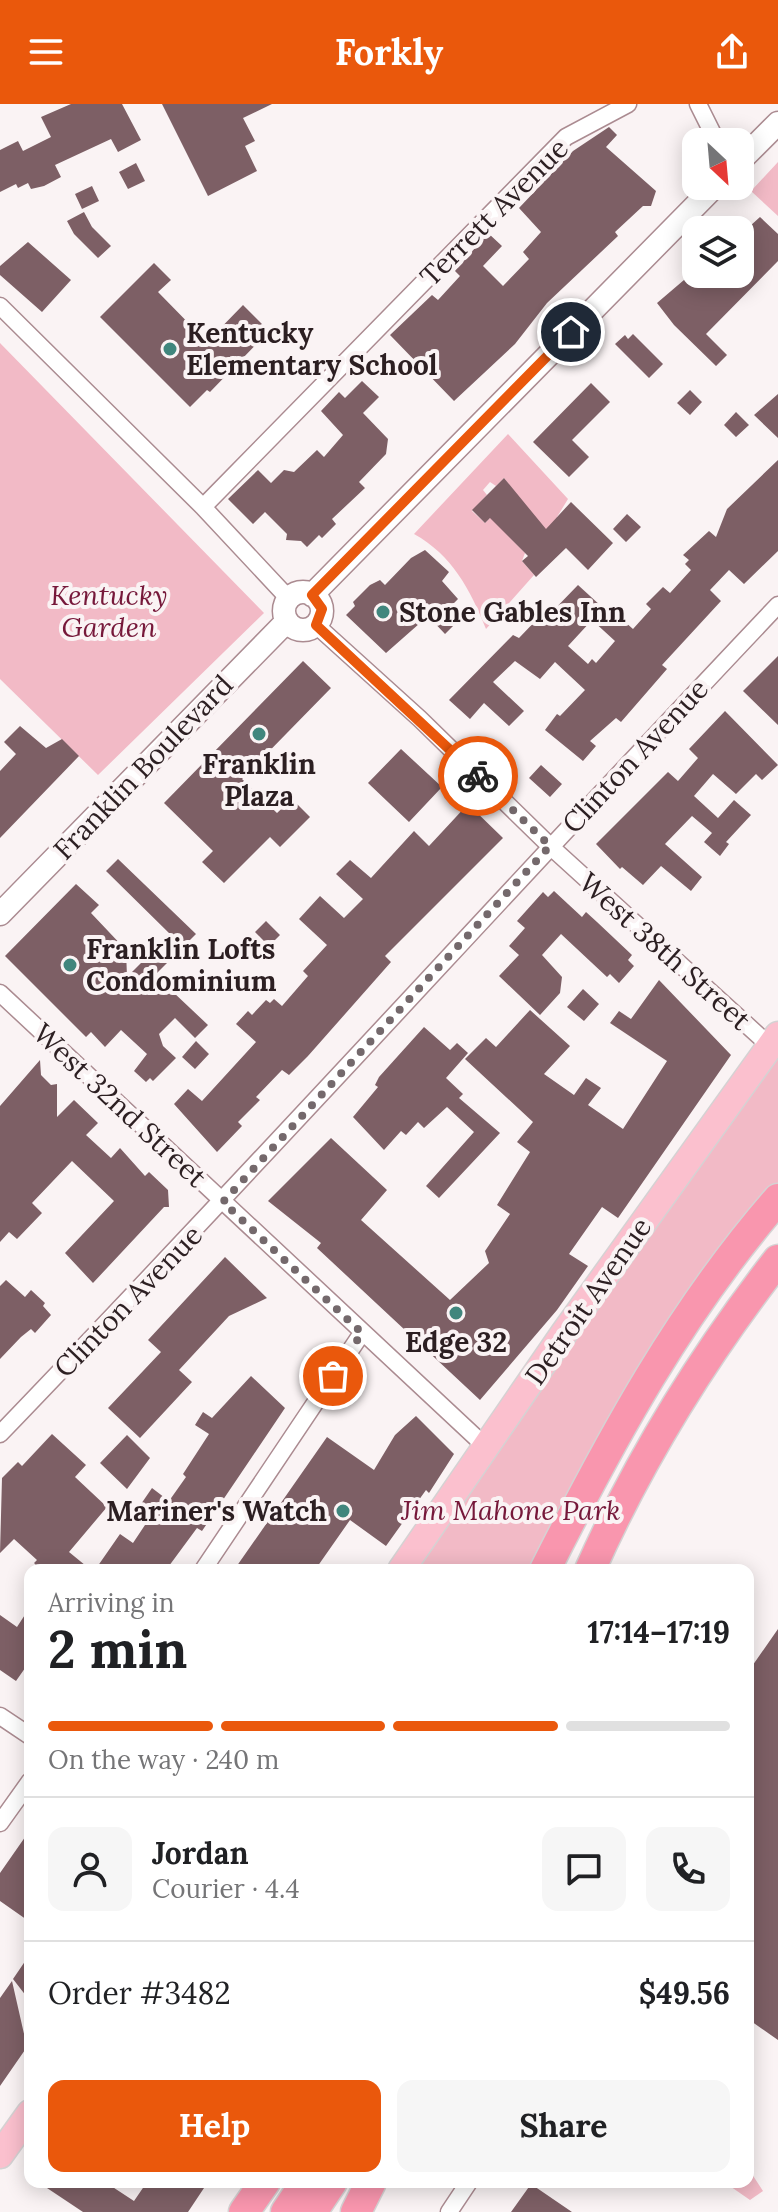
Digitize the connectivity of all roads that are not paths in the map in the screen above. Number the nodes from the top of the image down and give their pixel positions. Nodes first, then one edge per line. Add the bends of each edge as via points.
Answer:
1 (628, 104) edge
2 (698, 104) edge
3 (778, 123) edge
4 (710, 128) edge
5 (754, 147) edge
6 (701, 200) edge
7 (0, 306) edge
8 (203, 507) junction
9 (312, 595) junction
10 (778, 605) edge
11 (288, 610) junction
12 (316, 625) junction
13 (550, 846) junction
14 (0, 914) edge
15 (0, 993) edge
16 (774, 1041) edge
17 (778, 1199) edge
18 (223, 1202) junction
19 (778, 1260) edge
20 (362, 1333) junction
21 (0, 1434) edge
22 (486, 1447) junction
23 (207, 1564) edge
24 (405, 1564) edge
25 (548, 1564) edge
26 (593, 1564) edge
27 (0, 1716) edge
28 (24, 1732) edge
29 (24, 1789) edge
30 (0, 1823) edge
31 (24, 2121) edge
32 (0, 2155) edge
33 (261, 2188) edge
34 (302, 2188) edge
35 (328, 2188) edge
36 (368, 2188) edge
37 (465, 2188) edge
38 (244, 2212) edge
39 (286, 2212) edge
40 (312, 2212) edge
41 (356, 2212) edge
42 (449, 2212) edge

1 - 8 street, Terrett Avenue via 566,137
2 - 4 street
3 - 5 street
6 - 9 street
7 - 8 street
8 - 11 street
9 - 11 street via 300,593
9 - 12 street via 322,609
10 - 13 street, Clinton Avenue
11 - 12 street via 302,630
11 - 14 street, Franklin Boulevard
12 - 13 street, West 38th Street
13 - 16 street, West 38th Street
13 - 18 street, Clinton Avenue
15 - 18 street, West 32nd Street
16 - 22 main road, Detroit Avenue
17 - 25 highway via 669,1344 603,1455
18 - 20 street, West 32nd Street
18 - 21 street, Clinton Avenue
19 - 26 highway via 688,1388
20 - 22 street, West 32nd Street
20 - 23 street
22 - 24 main road, Detroit Avenue
27 - 28 street
29 - 30 street
31 - 32 main road
33 - 38 highway
34 - 39 highway
35 - 40 highway
36 - 41 highway
37 - 42 street

